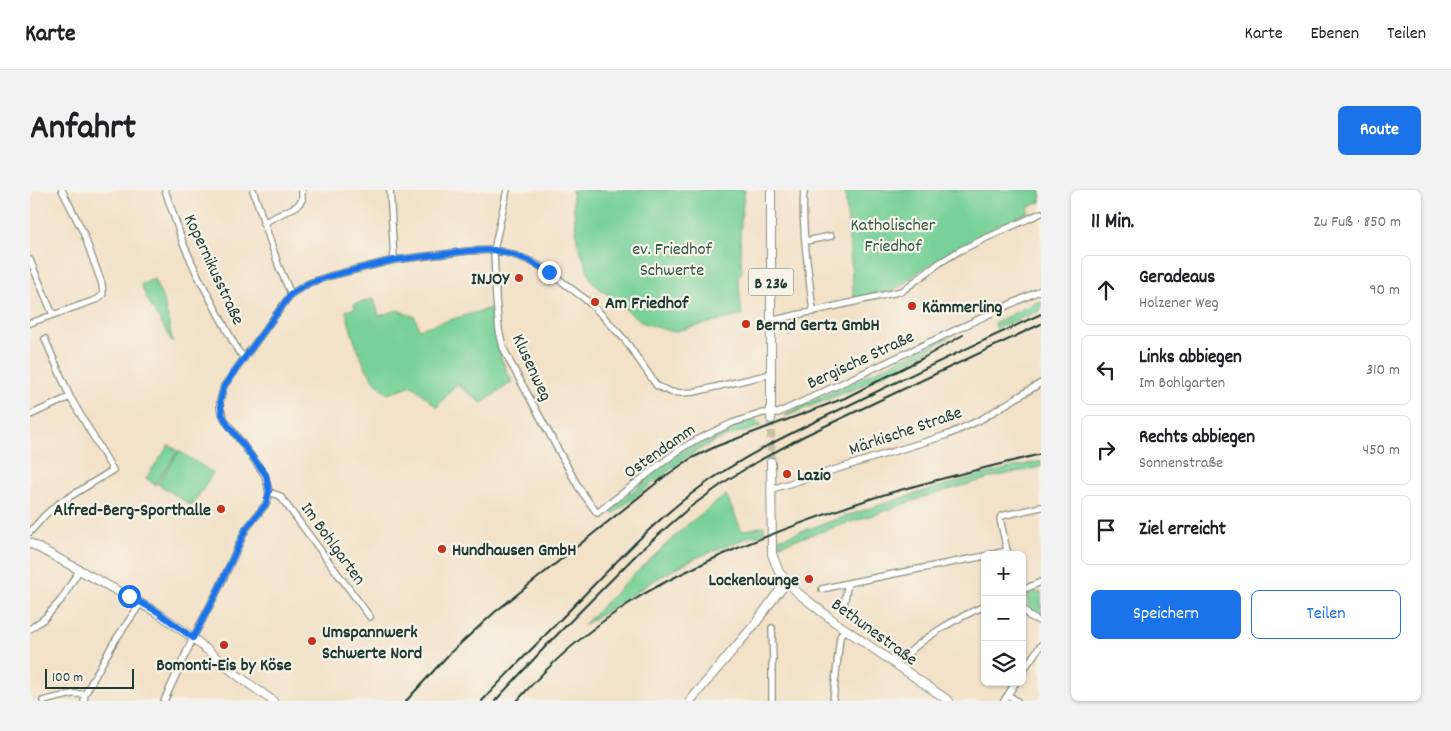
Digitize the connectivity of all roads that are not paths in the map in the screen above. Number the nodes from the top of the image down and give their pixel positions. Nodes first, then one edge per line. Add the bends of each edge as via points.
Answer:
1 (62, 190) edge
2 (165, 190) edge
3 (253, 190) edge
4 (302, 190) edge
5 (390, 190) edge
6 (507, 190) edge
7 (771, 190) edge
8 (804, 190) edge
9 (1041, 213) edge
10 (264, 223) junction
11 (831, 236) dead end
12 (806, 240) junction
13 (494, 250) junction
14 (30, 260) edge
15 (394, 260) junction
16 (1041, 290) edge
17 (291, 294) junction
18 (813, 312) junction
19 (54, 315) junction
20 (770, 321) junction
21 (30, 323) edge
22 (45, 339) dead end
23 (244, 357) junction
24 (771, 374) junction
25 (1041, 383) edge
26 (70, 397) junction
27 (30, 415) edge
28 (771, 416) junction
29 (771, 462) tunnel mouth
30 (772, 489) junction
31 (269, 492) junction
32 (1041, 507) edge
33 (597, 513) joint
34 (30, 532) edge
35 (30, 543) edge
36 (1007, 551) edge
37 (981, 557) edge
38 (80, 569) junction
39 (1041, 582) edge
40 (787, 583) junction
41 (848, 583) junction
42 (1026, 588) edge
43 (822, 589) dead end
44 (141, 602) junction
45 (981, 608) edge
46 (843, 610) dead end
47 (1026, 611) edge
48 (370, 617) dead end
49 (1041, 622) edge
50 (772, 628) dead end
51 (30, 629) edge
52 (844, 629) junction
53 (193, 638) junction
54 (1041, 645) edge
55 (897, 666) junction
56 (1026, 666) edge
57 (1014, 686) edge
58 (1008, 695) junction
59 (85, 698) edge
60 (43, 701) edge
61 (164, 701) edge
62 (273, 701) edge
63 (690, 701) edge
64 (772, 701) edge
65 (833, 701) edge
66 (949, 701) edge
67 (1004, 701) edge
68 (1017, 701) edge

1 - 19 street via 83,232 104,290 101,298
2 - 23 street, Kopernikusstraße via 198,276
3 - 10 street
4 - 10 street via 302,200 297,206
5 - 15 street
6 - 13 street, Klusenweg
7 - 20 main road, B 236
8 - 12 street
9 - 18 street via 960,251 902,292
10 - 17 street
11 - 12 street
12 - 18 street
13 - 15 street
13 - 24 street via 544,268 586,299 625,340 657,386 664,390 694,392
13 - 33 street, Klusenweg via 496,299 503,347 579,488
14 - 19 street
15 - 17 street via 323,278
16 - 28 street, Bergische Straße
17 - 23 street
18 - 20 street
19 - 21 street
20 - 24 main road, B 236
22 - 26 street
23 - 31 street via 224,386 220,408 225,420 266,475
24 - 28 main road, B 236
25 - 30 street, Märkische Straße via 980,420 947,435
26 - 27 street
26 - 34 street via 113,470 58,504
28 - 33 street, Ostendamm via 763,413 732,423 694,441
29 - 30 main road, Bethunestraße
30 - 40 main road, Bethunestraße via 772,554 778,572
31 - 48 street, Im Bohlgarten via 280,496
31 - 53 street via 266,504 246,529
32 - 36 street via 1002,516 1000,520
35 - 38 main road
37 - 41 street
38 - 44 main road
38 - 51 street via 61,600
39 - 42 street
40 - 52 main road, Bethunestraße
40 - 63 main road
41 - 43 street
41 - 46 street
44 - 53 main road
44 - 59 street via 114,642
45 - 55 street via 963,615 921,643
47 - 49 street
50 - 64 street
52 - 55 main road, Bethunestraße
52 - 65 street via 840,638
53 - 61 street
53 - 62 main road
54 - 56 street
55 - 66 main road, Bethunestraße
57 - 58 street
58 - 67 street
58 - 68 street
59 - 60 street via 72,694

